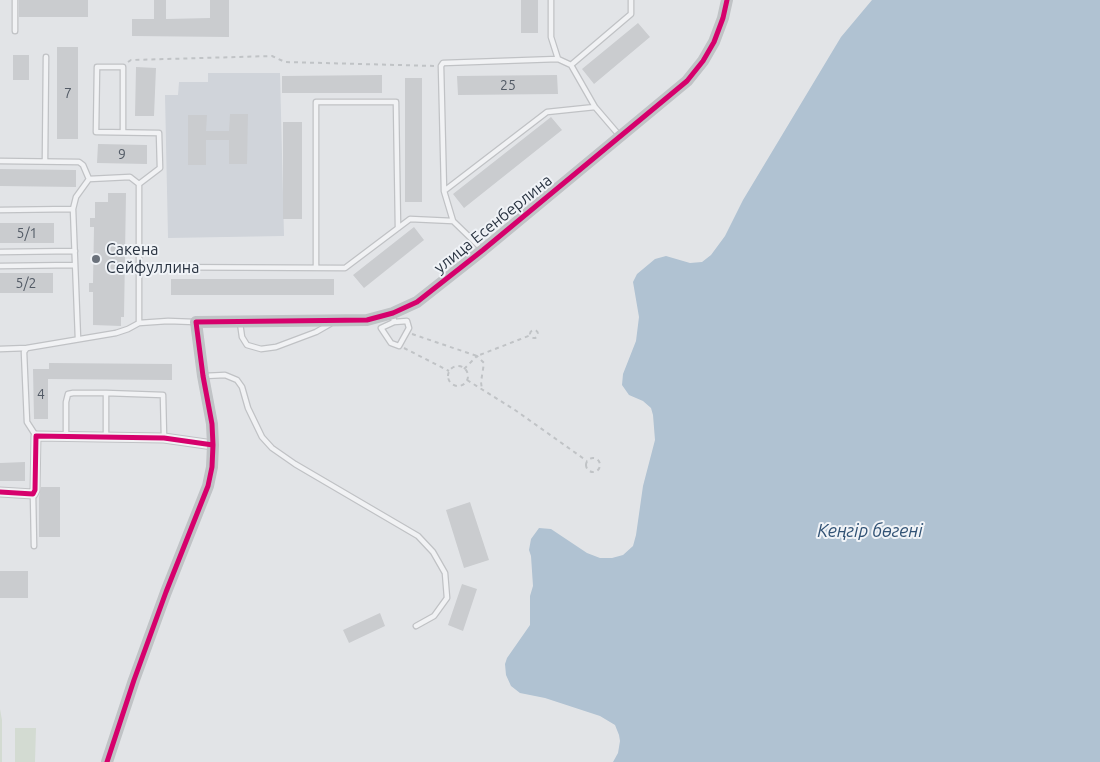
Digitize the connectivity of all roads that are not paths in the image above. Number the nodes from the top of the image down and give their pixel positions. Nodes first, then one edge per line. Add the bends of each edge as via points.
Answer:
1 (15, 0) edge
2 (551, 0) edge
3 (631, 0) edge
4 (727, 0) edge
5 (15, 31) dead end
6 (46, 57) dead end
7 (558, 59) junction
8 (571, 65) junction
9 (594, 107) junction
10 (123, 132) junction
11 (620, 137) junction
12 (0, 161) edge
13 (44, 161) junction
14 (88, 179) junction
15 (139, 184) junction
16 (444, 191) junction
17 (73, 209) junction
18 (0, 210) edge
19 (453, 221) junction
20 (398, 228) junction
21 (483, 250) junction
22 (75, 251) junction
23 (0, 252) edge
24 (75, 265) junction
25 (0, 266) edge
26 (139, 267) junction
27 (316, 268) junction
28 (394, 318) junction
29 (337, 320) junction
30 (240, 321) junction
31 (196, 322) junction
32 (138, 323) junction
33 (78, 339) junction
34 (28, 348) junction
35 (0, 349) edge
36 (203, 376) junction
37 (106, 393) junction
38 (36, 436) junction
39 (66, 437) junction
40 (106, 438) junction
41 (164, 438) junction
42 (213, 445) junction
43 (0, 492) edge
44 (33, 494) junction
45 (34, 546) dead end
46 (416, 626) dead end
47 (107, 762) edge

1 - 5 lane
2 - 7 lane via 551,37
3 - 8 lane via 631,14
4 - 11 street, улица Есенберлина via 714,42 687,81
6 - 13 lane
7 - 8 lane
7 - 16 lane via 450,62 441,66
8 - 9 lane
9 - 11 lane
9 - 16 lane via 547,112
10 - 10 lane via 96,132 97,67 123,67
10 - 15 lane via 159,133 160,168
11 - 21 street, улица Есенберлина
12 - 13 lane
13 - 14 lane via 79,162
14 - 15 lane via 130,176
14 - 17 lane via 76,197
15 - 26 lane
16 - 19 lane
17 - 18 lane
17 - 22 lane
19 - 20 lane via 410,219
19 - 21 lane
20 - 27 lane via 345,268
20 - 27 lane via 396,102 316,102
21 - 28 street, улица Есенберлина
22 - 23 lane
22 - 24 lane
24 - 25 lane
24 - 33 lane
26 - 27 lane
26 - 32 lane
28 - 28 lane via 381,328 390,343 400,346 409,328 407,321
28 - 29 street, улица Есенберлина
29 - 30 street, улица Есенберлина
29 - 30 lane via 316,332 276,347 260,349 247,346
30 - 31 street, улица Есенберлина
31 - 32 lane
31 - 36 street
32 - 33 lane via 116,333
33 - 34 lane
34 - 35 lane
34 - 38 lane via 24,352 27,422
36 - 42 street
36 - 46 lane via 224,375 237,380 262,437 272,448 418,536 433,552 445,573 447,598 434,616
37 - 39 lane via 68,394
37 - 40 lane
37 - 41 lane via 163,395
38 - 39 street
38 - 44 street
39 - 40 street
40 - 41 street
41 - 42 street
42 - 47 street via 208,486 166,592
43 - 44 street
44 - 45 lane

